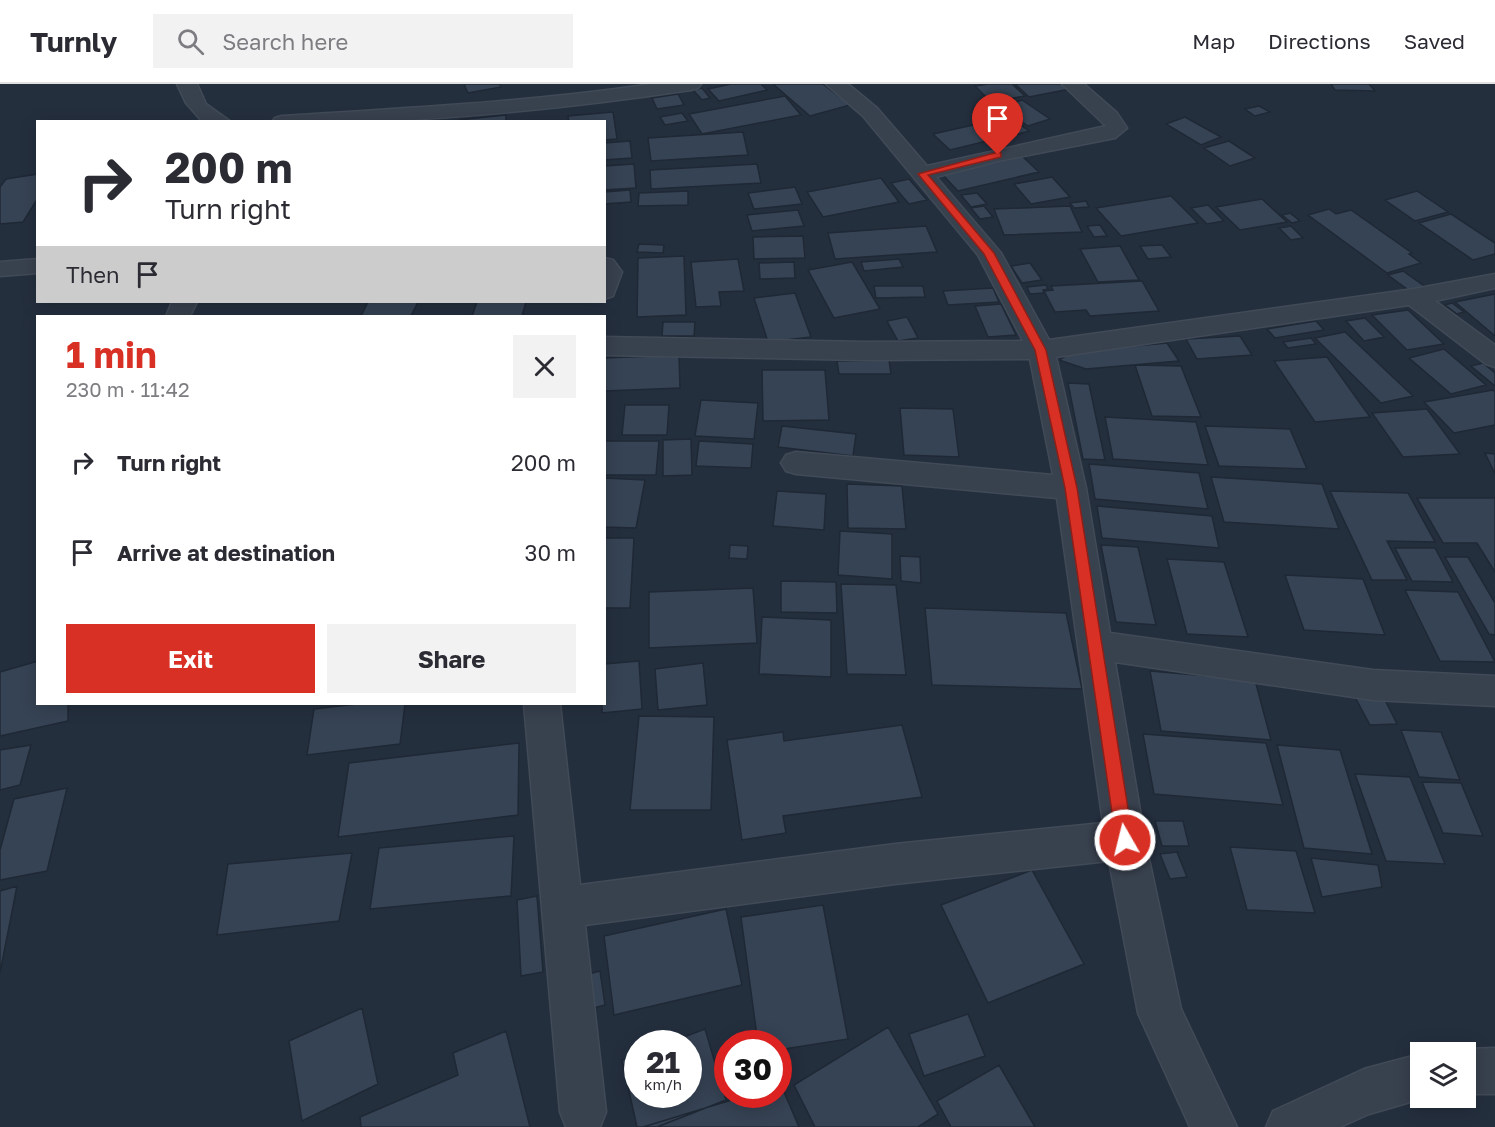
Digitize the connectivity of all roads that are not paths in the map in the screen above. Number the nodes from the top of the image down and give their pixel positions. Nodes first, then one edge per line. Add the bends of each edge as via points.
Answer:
1 (187, 84) edge
2 (691, 84) edge
3 (836, 84) edge
4 (1072, 84) edge
5 (216, 120) edge
6 (313, 120) edge
7 (922, 174) junction
8 (36, 266) edge
9 (606, 268) edge
10 (0, 269) edge
11 (1495, 281) edge
12 (606, 283) edge
13 (1414, 297) junction
14 (606, 346) edge
15 (1041, 350) junction
16 (1495, 358) edge
17 (796, 463) dead end
18 (1071, 488) junction
19 (1096, 645) junction
20 (1495, 691) edge
21 (542, 705) edge
22 (1125, 840) junction
23 (562, 908) junction
24 (1495, 1071) edge
25 (1476, 1072) edge
26 (1410, 1080) edge
27 (583, 1112) dead end
28 (1214, 1127) edge
29 (1289, 1127) edge

1 - 5 street via 203,114
2 - 6 street via 499,108
3 - 7 street via 870,112
4 - 7 street via 1117,128 1108,134
7 - 15 street via 989,253
8 - 10 street
9 - 12 street
11 - 13 street
13 - 15 street
13 - 16 street
14 - 15 street
15 - 18 street
17 - 18 street
18 - 19 street
19 - 20 street via 1373,685
19 - 22 street
21 - 23 street
22 - 23 street via 895,864
22 - 28 street via 1160,1013
23 - 27 street
24 - 25 street
26 - 29 street via 1364,1092

